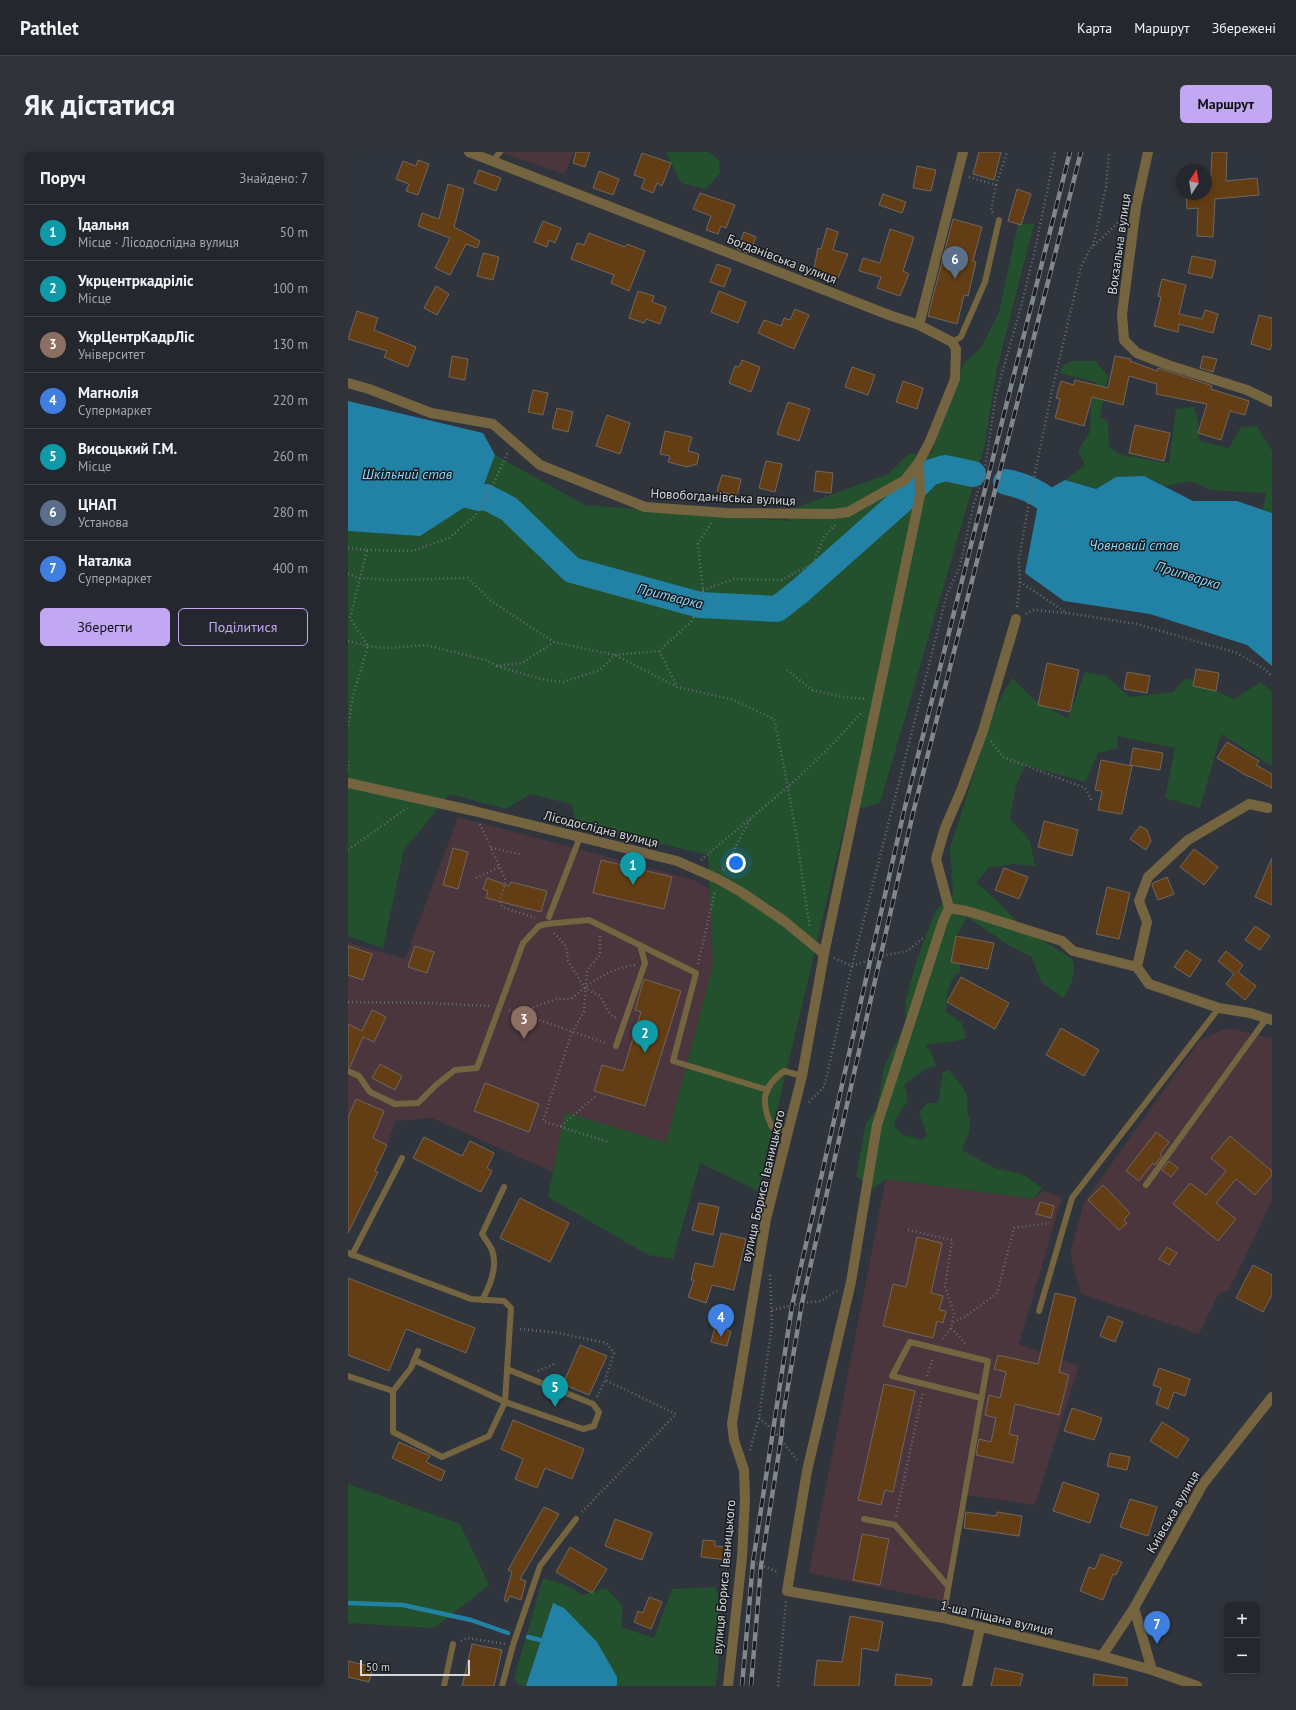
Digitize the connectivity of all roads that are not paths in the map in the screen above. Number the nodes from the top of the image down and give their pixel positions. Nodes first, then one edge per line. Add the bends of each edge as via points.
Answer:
1 (469, 152) edge
2 (500, 152) edge
3 (963, 152) edge
4 (1148, 152) edge
5 (493, 161) junction
6 (999, 220) road end
7 (919, 325) junction
8 (952, 342) junction
9 (348, 383) edge
10 (1272, 402) edge
11 (919, 466) junction
12 (1016, 619) road end
13 (348, 784) edge
14 (1268, 808) dead end
15 (580, 837) junction
16 (949, 908) junction
17 (549, 917) dead end
18 (640, 945) junction
19 (824, 954) junction
20 (1137, 967) junction
21 (1218, 1008) junction
22 (1269, 1020) edge
23 (616, 1046) road end
24 (348, 1071) edge
25 (802, 1076) junction
26 (768, 1090) junction
27 (788, 1132) junction
28 (402, 1158) dead end
29 (1146, 1185) dead end
30 (504, 1186) dead end
31 (350, 1254) edge
32 (482, 1300) junction
33 (1039, 1311) dead end
34 (418, 1351) dead end
35 (414, 1360) junction
36 (507, 1369) junction
37 (348, 1376) edge
38 (393, 1391) junction
39 (981, 1398) junction
40 (1272, 1398) edge
41 (505, 1402) junction
42 (576, 1519) road end
43 (864, 1519) dead end
44 (948, 1586) junction
45 (1134, 1608) junction
46 (942, 1618) junction
47 (980, 1628) junction
48 (453, 1644) road end
49 (1102, 1656) junction
50 (1152, 1670) junction
51 (444, 1686) edge
52 (502, 1686) edge
53 (728, 1686) edge
54 (967, 1686) edge
55 (1197, 1686) edge

1 - 5 street, Богданівська вулиця
2 - 5 lane
3 - 7 street
4 - 10 street, Вокзальна вулиця via 1136,207 1122,314 1124,340 1137,353 1247,390
5 - 7 street, Богданівська вулиця
6 - 8 lane via 985,282 964,332
7 - 8 street
8 - 11 street, Новобогданівська вулиця via 956,349 955,379
9 - 11 street, Новобогданівська вулиця via 431,413 494,424 540,465 645,507 717,512 848,512 905,480
11 - 19 street, вулиця Бориса Іваницького via 920,495
12 - 16 street via 983,731 945,828 936,859
13 - 15 street, Лісодослідна вулиця
14 - 20 street via 1249,804 1188,840 1148,877 1139,901 1146,922
15 - 17 lane
15 - 19 street, Лісодослідна вулиця via 677,861 718,879 784,921
16 - 20 street via 967,911 1062,941 1073,951
16 - 46 street, 1-ша Піщана вулиця via 877,1125 851,1282 807,1471 787,1591
18 - 23 lane via 645,963
18 - 24 lane via 589,920 539,926 523,943 478,1068 455,1070 418,1103 395,1104 370,1092 359,1076
18 - 26 lane via 696,973 673,1061
19 - 25 street, вулиця Бориса Іваницького
20 - 21 street via 1149,984
21 - 22 street via 1250,1013
21 - 33 lane via 1072,1198
22 - 29 lane
25 - 26 lane via 784,1071 773,1079
25 - 27 street, вулиця Бориса Іваницького
26 - 27 lane via 765,1111 772,1127
27 - 53 street, вулиця Бориса Іваницького via 766,1219 732,1423 734,1440 744,1470 742,1557
28 - 31 lane
30 - 32 lane via 482,1234 492,1251 493,1268 490,1286
31 - 32 lane via 471,1299
32 - 36 lane via 504,1301 510,1308
34 - 35 lane
35 - 38 lane via 411,1368
35 - 41 lane
36 - 41 lane
36 - 41 lane via 594,1404 599,1412 594,1426 583,1428
37 - 38 lane
38 - 41 lane via 393,1432 442,1457 489,1436
39 - 39 lane via 924,1384 892,1376 910,1342 937,1348 988,1361
39 - 44 lane
40 - 45 street, Київська вулиця via 1203,1484
42 - 52 lane via 540,1566
43 - 44 lane via 895,1525
44 - 46 lane
45 - 49 street, Київська вулиця
45 - 50 street
46 - 47 street, 1-ша Піщана вулиця
47 - 49 street, 1-ша Піщана вулиця
47 - 54 street
48 - 51 lane
49 - 50 street, 1-ша Піщана вулиця
50 - 55 street, 1-ша Піщана вулиця

